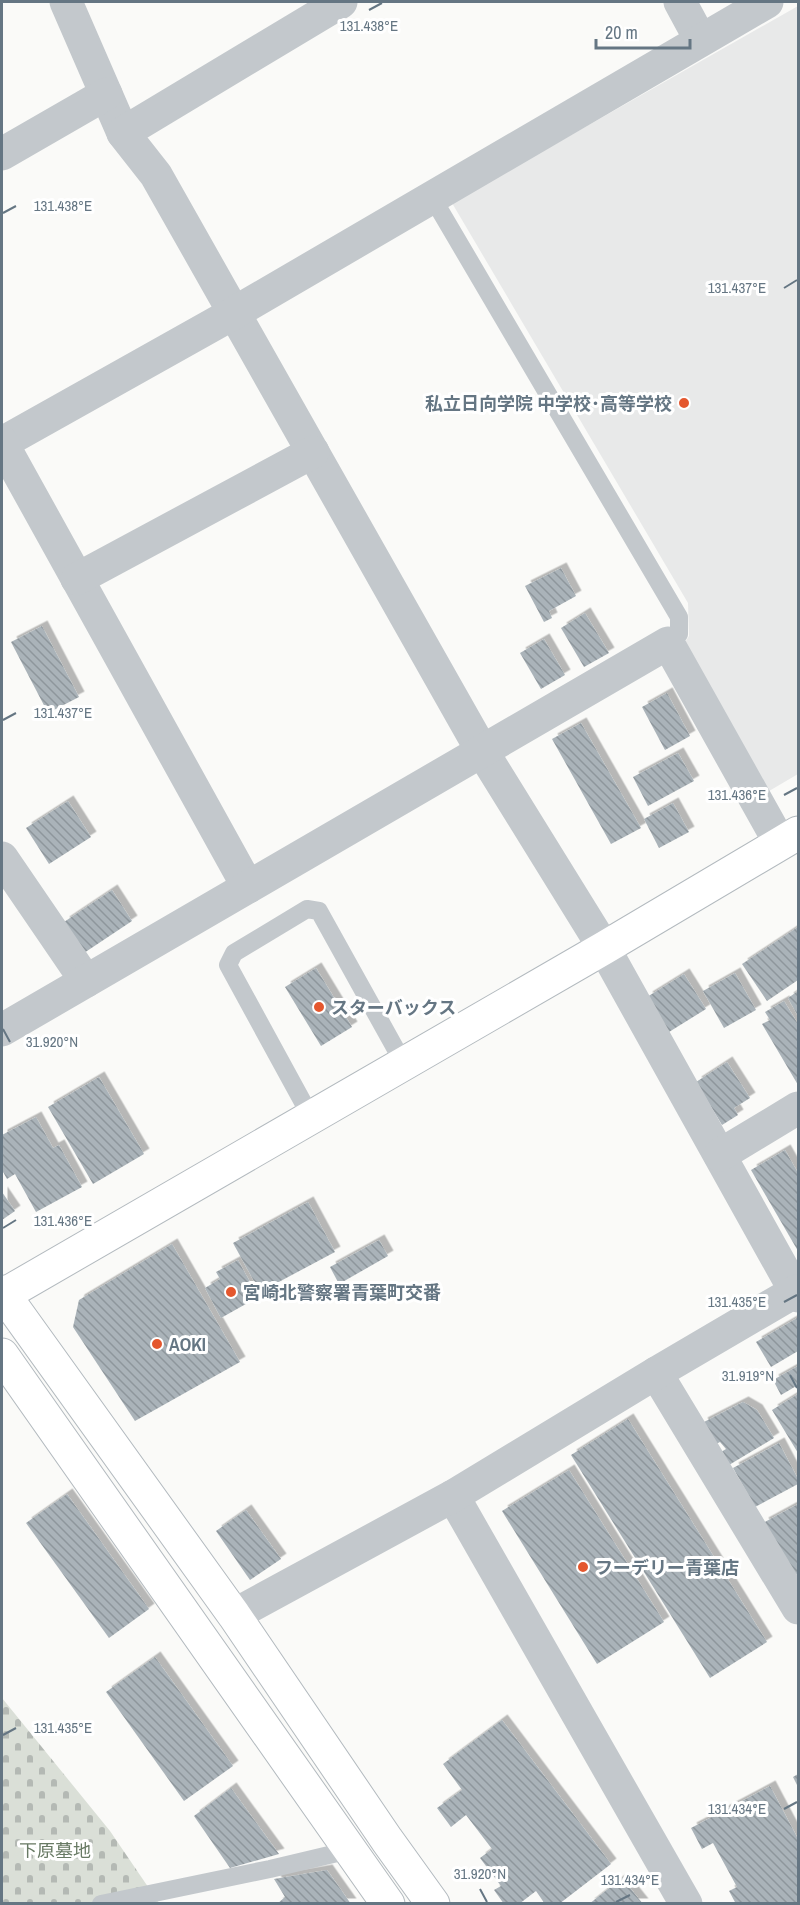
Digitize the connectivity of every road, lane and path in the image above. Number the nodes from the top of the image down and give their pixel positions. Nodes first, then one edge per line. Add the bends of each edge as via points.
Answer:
1 (66, 2) edge
2 (341, 2) edge
3 (680, 2) edge
4 (767, 2) edge
5 (700, 39) junction
6 (106, 94) junction
7 (123, 133) junction
8 (2, 154) edge
9 (432, 197) junction
10 (234, 313) junction
11 (2, 443) edge
12 (313, 452) junction
13 (77, 579) junction
14 (668, 643) junction
15 (482, 751) junction
16 (789, 838) edge
17 (2, 858) edge
18 (248, 887) junction
19 (604, 948) junction
20 (86, 981) junction
21 (2, 1030) edge
22 (404, 1064) junction
23 (798, 1108) edge
24 (311, 1118) junction
25 (720, 1155) junction
26 (797, 1293) edge
27 (2, 1295) edge
28 (2, 1355) edge
29 (656, 1373) junction
30 (453, 1496) junction
31 (798, 1608) edge
32 (234, 1615) junction
33 (350, 1850) junction
34 (101, 1904) edge
35 (388, 1904) edge
36 (433, 1904) edge
37 (686, 1904) edge

1 - 6 street
2 - 7 street
3 - 5 street
4 - 5 street
5 - 9 street
6 - 7 street
6 - 8 street
7 - 10 street via 156,175
9 - 10 street
9 - 14 lane via 679,617 680,634
10 - 11 street
10 - 12 street
11 - 13 street
12 - 13 street
12 - 15 street
13 - 18 street
14 - 15 street
14 - 16 street
15 - 18 street
15 - 19 street
16 - 19 street
17 - 20 street
18 - 20 street
19 - 22 street
19 - 25 street
20 - 21 street
22 - 24 street
22 - 24 lane via 319,911 307,909 234,953 228,965
23 - 25 street
24 - 27 street
25 - 26 street
26 - 29 street
27 - 32 street
28 - 33 street
29 - 30 street
29 - 31 street
30 - 32 street
30 - 37 street
32 - 36 street
33 - 34 lane
33 - 35 street

